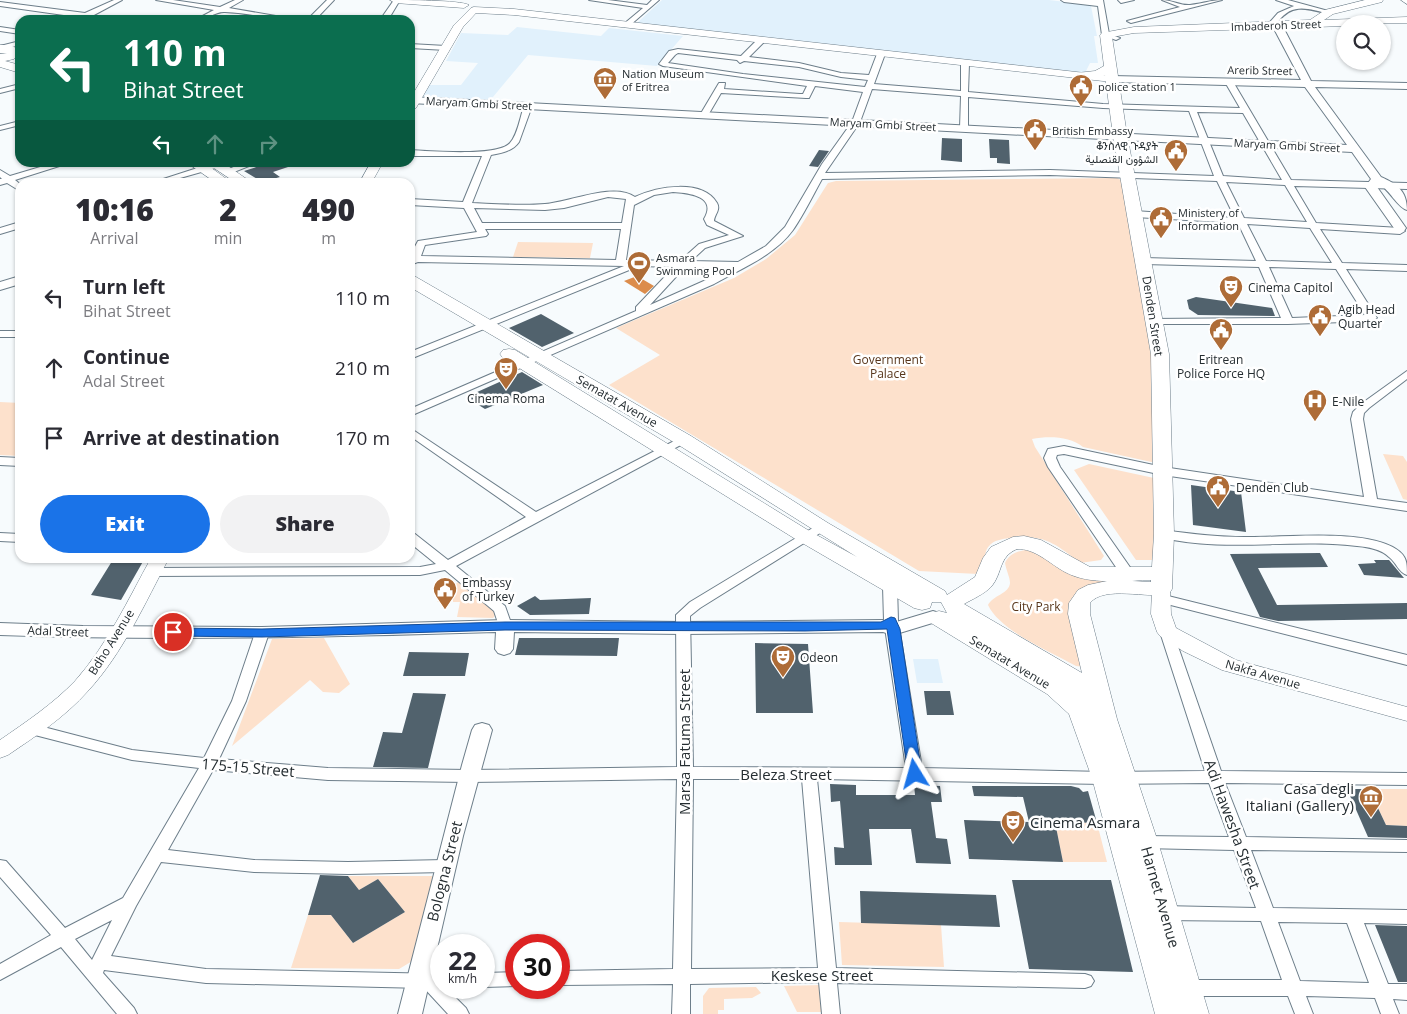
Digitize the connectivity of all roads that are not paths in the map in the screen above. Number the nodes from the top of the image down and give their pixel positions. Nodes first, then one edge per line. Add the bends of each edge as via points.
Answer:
1 (119, 0) edge
2 (159, 0) edge
3 (240, 0) edge
4 (331, 0) edge
5 (396, 0) edge
6 (592, 0) edge
7 (656, 0) edge
8 (1064, 0) edge
9 (1131, 0) edge
10 (1165, 0) edge
11 (1196, 0) edge
12 (1219, 0) edge
13 (1279, 0) edge
14 (1324, 0) edge
15 (1378, 0) edge
16 (1121, 1) dead end
17 (1, 2) edge
18 (1100, 2) edge
19 (1207, 4) junction
20 (1300, 5) junction
21 (648, 6) junction
22 (1310, 7) junction
23 (1188, 8) junction
24 (222, 9) junction
25 (468, 9) edge
26 (514, 12) junction
27 (1329, 12) junction
28 (79, 15) edge
29 (87, 15) edge
30 (209, 15) edge
31 (262, 15) edge
32 (316, 15) edge
33 (387, 15) edge
34 (1407, 20) edge
35 (1131, 22) dead end
36 (1312, 24) junction
37 (628, 25) junction
38 (1277, 25) junction
39 (0, 29) edge
40 (15, 31) edge
41 (1114, 36) junction
42 (761, 41) junction
43 (415, 46) edge
44 (0, 48) edge
45 (446, 48) junction
46 (15, 50) edge
47 (15, 52) edge
48 (881, 54) junction
49 (0, 58) edge
50 (743, 58) junction
51 (0, 63) edge
52 (965, 64) junction
53 (15, 68) edge
54 (729, 73) junction
55 (1111, 73) junction
56 (1081, 76) joint
57 (873, 78) junction
58 (1229, 82) junction
59 (812, 84) junction
60 (1308, 84) junction
61 (1407, 86) edge
62 (15, 87) edge
63 (869, 88) junction
64 (0, 91) edge
65 (719, 91) junction
66 (965, 95) junction
67 (415, 97) edge
68 (415, 102) edge
69 (528, 106) junction
70 (1115, 107) junction
71 (1192, 109) junction
72 (1246, 111) junction
73 (704, 115) junction
74 (856, 122) junction
75 (15, 124) edge
76 (0, 128) edge
77 (964, 128) junction
78 (1120, 135) junction
79 (1205, 140) junction
80 (1266, 144) junction
81 (1356, 149) junction
82 (415, 153) edge
83 (487, 154) junction
84 (51, 167) edge
85 (375, 167) edge
86 (213, 169) edge
87 (0, 173) edge
88 (1128, 174) junction
89 (820, 176) junction
90 (175, 178) edge
91 (234, 178) edge
92 (368, 178) edge
93 (1220, 179) junction
94 (4, 181) edge
95 (1374, 183) junction
96 (1289, 184) junction
97 (1391, 186) junction
98 (1407, 186) edge
99 (415, 202) edge
100 (467, 204) junction
101 (631, 204) junction
102 (1407, 206) edge
103 (1135, 214) junction
104 (1240, 222) junction
105 (15, 226) edge
106 (480, 226) junction
107 (627, 226) junction
108 (1314, 227) junction
109 (0, 231) edge
110 (1405, 232) edge
111 (415, 254) edge
112 (415, 260) edge
113 (1144, 261) junction
114 (621, 262) junction
115 (641, 262) junction
116 (683, 263) junction
117 (742, 265) junction
118 (1262, 265) junction
119 (1338, 266) junction
120 (1407, 268) edge
121 (415, 284) edge
122 (415, 298) edge
123 (636, 312) junction
124 (1155, 321) junction
125 (1288, 321) junction
126 (478, 328) junction
127 (0, 334) edge
128 (15, 334) edge
129 (415, 354) edge
130 (530, 359) junction
131 (1407, 374) edge
132 (415, 411) edge
133 (415, 434) edge
134 (684, 440) junction
135 (662, 451) junction
136 (0, 461) edge
137 (15, 462) edge
138 (1163, 471) junction
139 (1372, 502) junction
140 (1407, 506) edge
141 (535, 517) junction
142 (821, 527) junction
143 (1164, 534) junction
144 (804, 536) junction
145 (0, 538) edge
146 (15, 538) edge
147 (415, 541) edge
148 (156, 565) edge
149 (446, 566) junction
150 (1407, 570) edge
151 (1127, 573) junction
152 (890, 586) junction
153 (1161, 586) junction
154 (938, 608) junction
155 (889, 625) junction
156 (505, 626) junction
157 (683, 628) junction
158 (0, 629) edge
159 (119, 632) junction
160 (1167, 632) junction
161 (262, 633) junction
162 (504, 648) dead end
163 (1407, 660) edge
164 (1072, 678) junction
165 (1078, 710) joint
166 (1407, 714) edge
167 (32, 729) junction
168 (482, 730) dead end
169 (0, 750) edge
170 (209, 764) junction
171 (685, 774) junction
172 (809, 774) junction
173 (915, 774) junction
174 (468, 776) junction
175 (1215, 777) junction
176 (1114, 778) junction
177 (1407, 779) edge
178 (1134, 842) junction
179 (1240, 844) junction
180 (1407, 846) edge
181 (158, 855) junction
182 (0, 866) edge
183 (445, 866) junction
184 (130, 903) junction
185 (1154, 913) junction
186 (1265, 913) junction
187 (1353, 916) junction
188 (1407, 917) edge
189 (436, 934) edge
190 (63, 937) junction
191 (96, 969) junction
192 (0, 973) edge
193 (826, 974) junction
194 (680, 976) junction
195 (570, 978) edge
196 (430, 980) edge
197 (1085, 980) dead end
198 (1174, 987) junction
199 (1294, 988) junction
200 (1382, 991) junction
201 (1407, 992) edge
202 (447, 999) edge
203 (128, 1014) edge
204 (410, 1014) edge
205 (460, 1014) edge
206 (681, 1014) edge
207 (831, 1014) edge
208 (1170, 1014) edge
209 (1194, 1014) edge
210 (1304, 1014) edge
211 (1390, 1014) edge

1 - 29 street
2 - 24 street
3 - 24 street
4 - 32 street
5 - 25 main road
5 - 33 street
6 - 21 street
7 - 21 street
8 - 18 street
9 - 16 street
10 - 23 street
11 - 19 street
12 - 19 street
13 - 20 street
14 - 22 street
15 - 27 main road
17 - 28 street
18 - 41 street, Denden Street
19 - 23 street
20 - 22 street
20 - 38 street via 1280,14 1274,22
21 - 37 street
22 - 27 street
23 - 35 street
24 - 30 street
24 - 31 street
25 - 26 main road
25 - 26 main road
25 - 45 main road
26 - 37 main road
27 - 36 main road
34 - 36 main road, Imbaderoh Street
36 - 38 main road, Imbaderoh Street
37 - 42 main road
38 - 41 main road, Imbaderoh Street via 1146,30
38 - 60 street
39 - 40 street
41 - 55 main road, Denden Street
42 - 48 main road
42 - 50 street
43 - 45 street
44 - 46 main road
45 - 67 main road
47 - 49 main road
48 - 52 main road
48 - 57 street
50 - 54 street
50 - 54 street via 678,51 672,52 663,64
50 - 57 street
51 - 53 main road
52 - 56 main road
52 - 66 street
54 - 59 street
54 - 65 street
55 - 56 main road
55 - 58 street, Arerib Street
55 - 70 main road, Denden Street
57 - 63 street
58 - 60 street, Arerib Street
58 - 72 street
59 - 63 street
59 - 65 street via 806,96
60 - 61 street, Arerib Street
60 - 81 street
62 - 64 street
63 - 66 street
63 - 74 street
65 - 73 street
66 - 70 street
66 - 77 street
68 - 69 street, Maryam Gmbi Street
69 - 73 street, Maryam Gmbi Street
69 - 83 street via 514,144
70 - 71 street
70 - 78 main road, Denden Street
71 - 72 street
71 - 79 street
72 - 80 street
73 - 74 street, Maryam Gmbi Street
74 - 77 street, Maryam Gmbi Street
74 - 89 street
75 - 76 street
77 - 78 street, Maryam Gmbi Street
78 - 79 street, Maryam Gmbi Street
78 - 88 main road, Denden Street
79 - 80 street, Maryam Gmbi Street
79 - 93 street
80 - 81 street, Maryam Gmbi Street
80 - 96 street
81 - 95 street
82 - 83 street
83 - 100 street
84 - 94 street
85 - 92 main road
86 - 90 street
86 - 91 main road
87 - 94 street
88 - 89 street
88 - 93 street
88 - 103 main road, Denden Street
89 - 117 street via 789,229 769,248
93 - 96 street
93 - 104 street
95 - 96 street
95 - 97 street
95 - 110 street
96 - 108 street
97 - 98 street
97 - 102 street
99 - 100 street
100 - 101 street via 530,209 620,194 629,196
100 - 106 street
101 - 107 street
101 - 116 street via 648,194 675,189 700,194 713,204 710,223 738,236 702,246
103 - 104 street
103 - 113 main road, Denden Street
104 - 108 street
104 - 118 street
105 - 109 street
106 - 107 street
106 - 111 street via 482,234 479,236 421,243
107 - 114 street
108 - 110 street
108 - 119 street
112 - 114 street
113 - 118 street
113 - 124 main road, Denden Street
114 - 115 street
115 - 116 street
115 - 126 street
116 - 117 street
116 - 123 street
117 - 123 street via 710,282
118 - 119 street
118 - 125 street
119 - 120 street
119 - 125 street via 1372,318
121 - 126 main road, Sematat Avenue
122 - 126 main road, Sematat Avenue
123 - 130 street
124 - 125 street
124 - 138 main road, Denden Street via 1160,354
126 - 129 street
126 - 130 main road, Sematat Avenue
127 - 128 street
130 - 132 street
130 - 134 main road, Sematat Avenue
130 - 135 main road, Sematat Avenue
131 - 139 street via 1359,412 1357,420
133 - 141 street
134 - 135 street
134 - 142 main road, Sematat Avenue
135 - 141 street
135 - 144 main road, Sematat Avenue
136 - 137 street
138 - 139 street
138 - 143 main road, Denden Street
138 - 151 street via 1064,450 1052,452 1050,458 1054,467
139 - 140 street
141 - 149 street
142 - 144 street
142 - 154 main road, Sematat Avenue
143 - 150 street via 1201,539 1367,543 1387,549 1400,559
143 - 153 main road, Denden Street
144 - 152 main road, Sematat Avenue
144 - 157 street, Marsa Fatuma Street via 688,610 682,615
145 - 146 street
147 - 149 street
148 - 149 street via 420,571
148 - 159 main road, Bdho Avenue
149 - 156 street via 500,609
151 - 153 main road
151 - 154 main road via 1082,572 1033,544 1013,545 996,553 981,583
152 - 154 main road, Sematat Avenue
152 - 155 street
153 - 160 main road via 1161,614
153 - 163 street
153 - 164 main road via 1091,590 1084,594 1077,606
154 - 155 street, Adal Street
154 - 164 main road, Sematat Avenue
155 - 157 street, Adal Street
155 - 173 street
156 - 157 street, Adal Street
156 - 161 street, Adal Street
156 - 162 street
157 - 171 street, Marsa Fatuma Street
158 - 159 street, Adal Street
159 - 161 street, Adal Street
159 - 167 main road, Bdho Avenue via 91,675 66,702
160 - 166 main road, Nakfa Avenue via 1229,665
160 - 175 street, Adi Hawesha Street
161 - 170 street via 239,701
164 - 165 main road, Sematat Avenue via 1068,699
164 - 176 main road, Harnet Avenue via 1083,687 1105,719
165 - 176 main road, Harnet Avenue
167 - 169 main road, Bdho Avenue
167 - 170 street, 175-15 Street via 132,755
168 - 174 street, Bologna Street
170 - 174 street, 175-15 Street via 328,774
170 - 181 street
171 - 172 street, Beleza Street
171 - 174 street, Beleza Street
171 - 194 street, Marsa Fatuma Street
172 - 173 street, Beleza Street
172 - 193 street
173 - 176 street, Beleza Street
174 - 183 street, Bologna Street
175 - 176 street
175 - 177 street
175 - 179 street, Adi Hawesha Street
176 - 178 main road, Harnet Avenue
178 - 179 street
178 - 185 main road, Harnet Avenue
179 - 180 street
179 - 186 street, Adi Hawesha Street
181 - 183 street via 254,866
181 - 184 street
182 - 190 street
183 - 189 street, Bologna Street
184 - 190 street
184 - 191 street
185 - 186 street
185 - 198 main road, Harnet Avenue
186 - 187 street
186 - 199 street, Adi Hawesha Street
187 - 188 street
187 - 200 street
190 - 191 street
190 - 192 street
191 - 196 street via 206,976
191 - 203 street
193 - 194 street, Keskese Street
193 - 197 street, Keskese Street
193 - 207 street
194 - 195 street, Keskese Street
194 - 206 street, Marsa Fatuma Street
196 - 204 street, Bologna Street
198 - 199 street
198 - 208 main road, Harnet Avenue
198 - 209 main road, Harnet Avenue
199 - 200 street
199 - 210 street, Adi Hawesha Street
200 - 201 street
200 - 211 street
202 - 205 street

